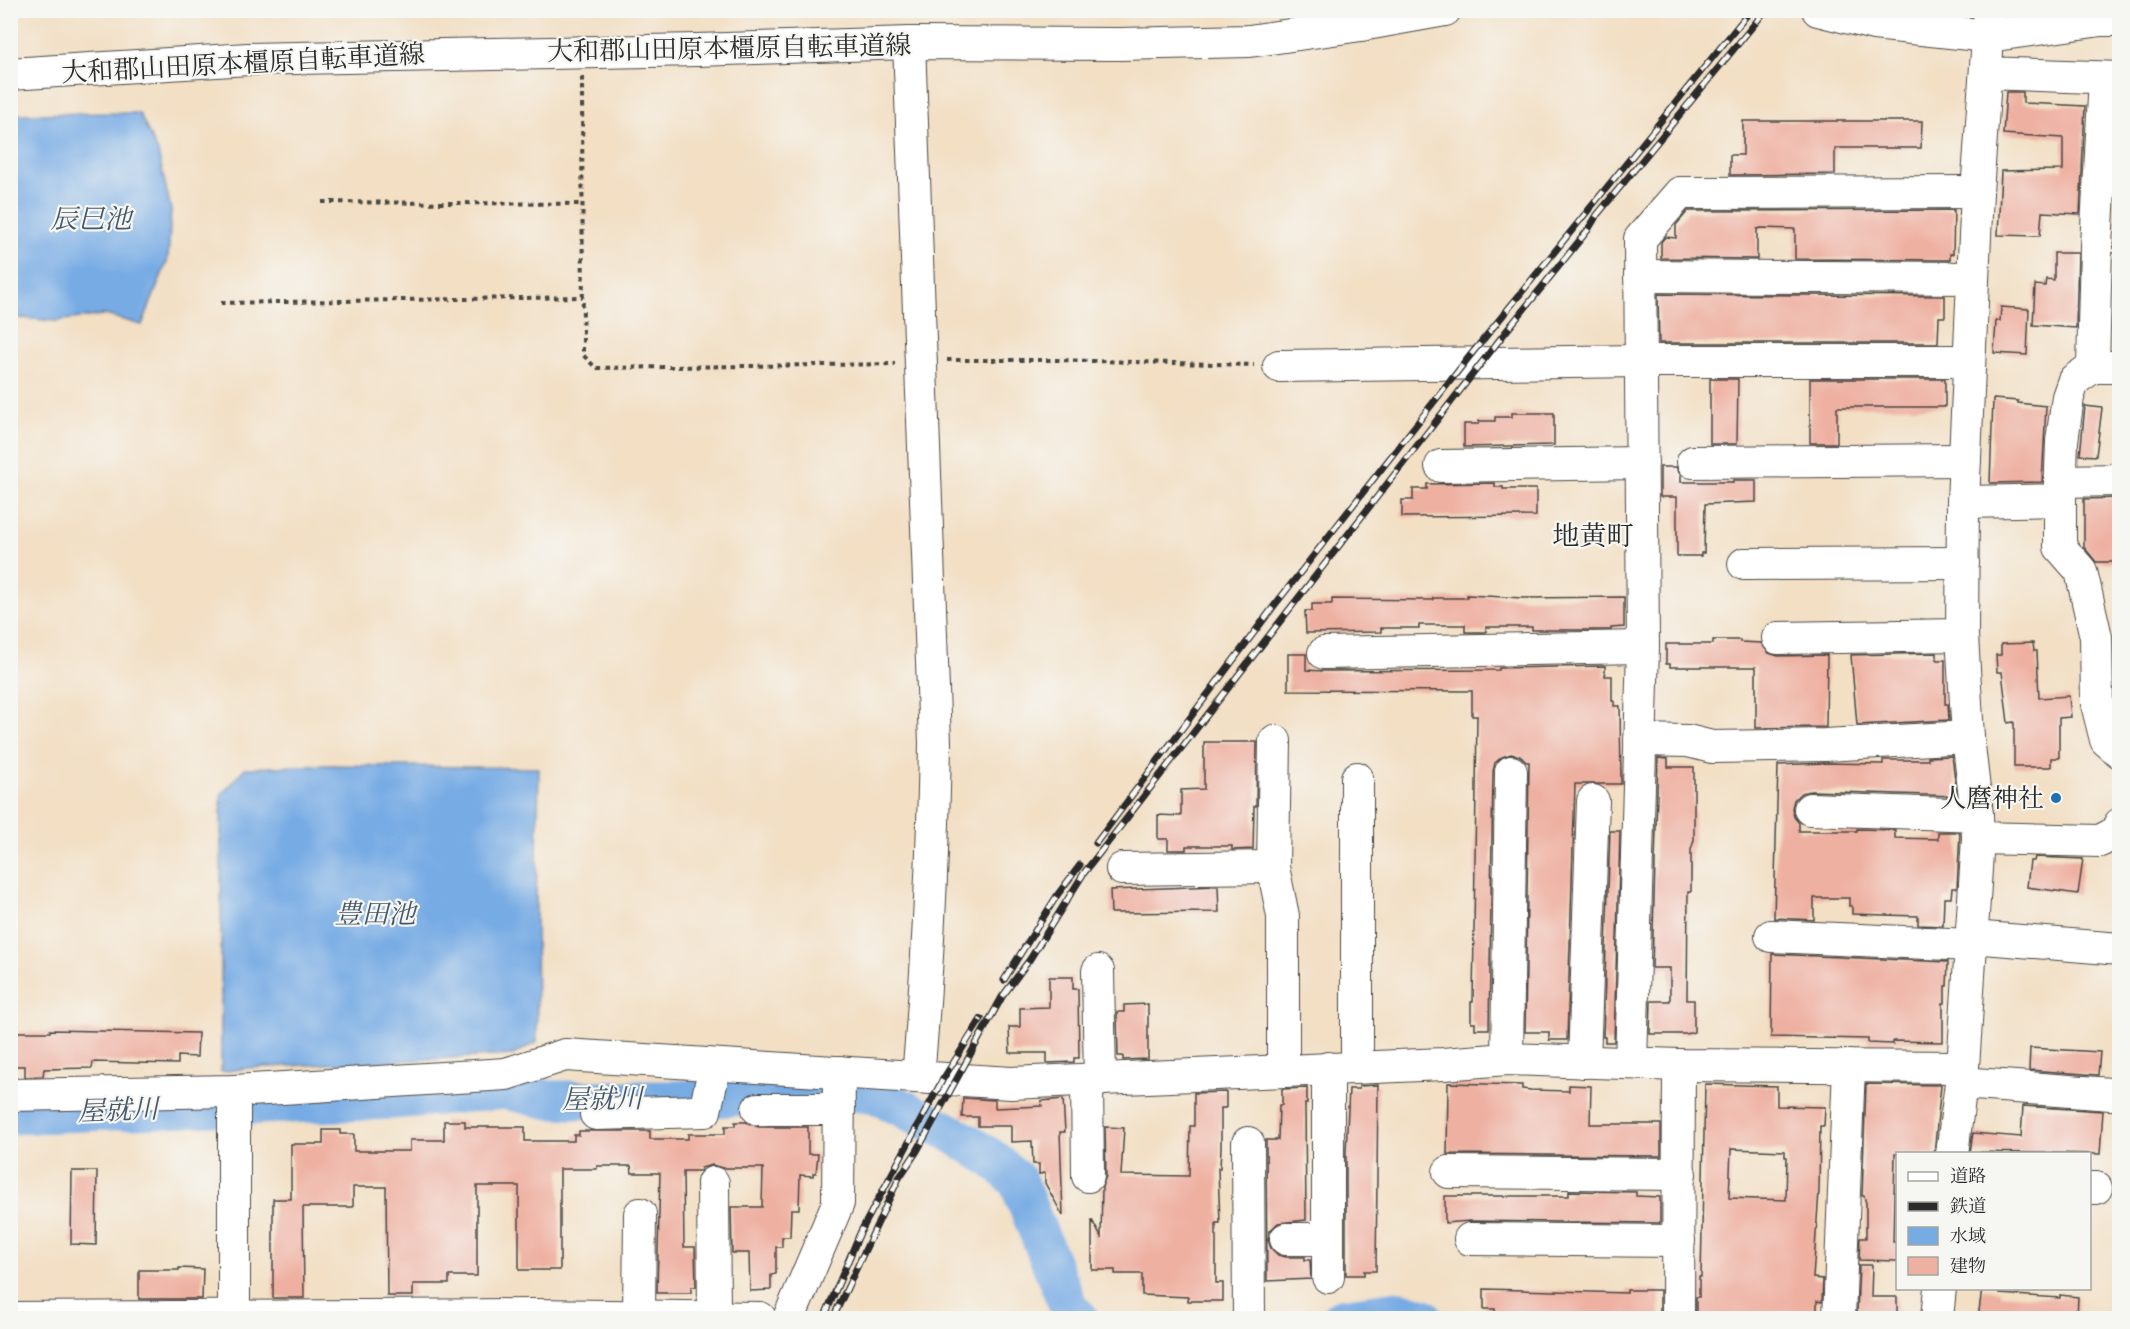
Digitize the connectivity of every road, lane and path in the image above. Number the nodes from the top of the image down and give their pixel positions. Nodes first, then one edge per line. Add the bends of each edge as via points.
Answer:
1 (1445, 10) edge
2 (1818, 10) edge
3 (2120, 20) edge
4 (1989, 22) edge
5 (909, 43) junction
6 (580, 52) junction
7 (1986, 73) junction
8 (10, 74) edge
9 (2112, 78) edge
10 (2110, 147) edge
11 (1977, 192) junction
12 (322, 202) dead end
13 (582, 204) junction
14 (1640, 276) junction
15 (1973, 278) junction
16 (582, 297) junction
17 (220, 303) dead end
18 (922, 360) junction
19 (1640, 361) junction
20 (1969, 361) junction
21 (1279, 366) joint
22 (2106, 367) edge
23 (1965, 460) junction
24 (1693, 462) dead end
25 (1642, 463) junction
26 (1441, 466) dead end
27 (2120, 480) edge
28 (2060, 491) junction
29 (1964, 502) junction
30 (1963, 563) junction
31 (1744, 564) dead end
32 (1962, 635) junction
33 (1778, 638) dead end
34 (1643, 647) junction
35 (1324, 653) dead end
36 (1968, 737) junction
37 (1640, 740) junction
38 (1275, 741) dead end
39 (2120, 752) edge
40 (1511, 772) dead end
41 (1357, 778) dead end
42 (1593, 801) dead end
43 (1810, 809) dead end
44 (2120, 824) edge
45 (1978, 827) junction
46 (1273, 867) junction
47 (1122, 869) dead end
48 (1771, 936) dead end
49 (1971, 941) junction
50 (2120, 949) edge
51 (1098, 971) dead end
52 (1507, 1059) junction
53 (1584, 1062) junction
54 (1631, 1063) junction
55 (1679, 1065) junction
56 (1849, 1066) junction
57 (1343, 1068) junction
58 (1283, 1070) junction
59 (1962, 1075) junction
60 (918, 1077) junction
61 (1094, 1080) junction
62 (710, 1086) junction
63 (234, 1091) junction
64 (839, 1092) junction
65 (2111, 1094) dead end
66 (10, 1095) edge
67 (758, 1109) dead end
68 (596, 1114) dead end
69 (1248, 1143) dead end
70 (1952, 1152) edge
71 (1449, 1172) dead end
72 (1680, 1174) junction
73 (1088, 1176) dead end
74 (713, 1183) dead end
75 (640, 1214) dead end
76 (1286, 1239) dead end
77 (1327, 1239) junction
78 (1470, 1239) dead end
79 (1679, 1241) junction
80 (1328, 1277) dead end
81 (1940, 1290) edge
82 (234, 1317) edge
83 (532, 1317) edge
84 (639, 1317) junction
85 (10, 1318) edge
86 (357, 1318) edge
87 (714, 1318) edge
88 (759, 1318) edge
89 (789, 1318) edge
90 (1249, 1318) edge
91 (1678, 1318) edge
92 (1839, 1318) edge
93 (1938, 1318) edge

1 - 5 street, 大和郡山田原本橿原自転車道線 via 1249,41
2 - 4 street via 1874,24
3 - 4 street
4 - 7 street
5 - 6 street, 大和郡山田原本橿原自転車道線
5 - 18 street
6 - 8 street, 大和郡山田原本橿原自転車道線 via 248,59
6 - 13 path
7 - 9 street
7 - 11 street
9 - 10 street
10 - 22 street via 2096,246
11 - 14 street via 1680,193 1640,239
11 - 15 street
12 - 13 path
13 - 16 path
14 - 15 street
14 - 19 street
15 - 20 street
16 - 17 path
16 - 18 path via 582,355 596,368 891,364
18 - 21 path
18 - 60 street via 935,743
19 - 20 street
19 - 21 street
19 - 25 street
20 - 23 street
22 - 28 street via 2074,380 2062,441
23 - 24 street
23 - 29 street
25 - 26 street
25 - 34 street
27 - 28 street
28 - 29 street
28 - 39 street via 2060,547 2081,571 2096,637 2097,704 2106,740
29 - 30 street
30 - 31 street
30 - 32 street
32 - 33 street
32 - 36 street
34 - 35 street
34 - 37 street
36 - 37 street via 1712,747 1688,741
36 - 45 street
37 - 54 street
38 - 46 street
40 - 52 street
41 - 57 street
42 - 53 street
43 - 45 street
44 - 45 street via 2115,833 2100,841
45 - 49 street
46 - 47 street
46 - 58 street via 1283,916
48 - 49 street
49 - 50 street
49 - 59 street
51 - 61 street
52 - 53 street
52 - 57 street
53 - 54 street
54 - 55 street
55 - 56 street
55 - 72 street
56 - 59 street
56 - 92 street
57 - 58 street
57 - 77 street
58 - 61 street
59 - 65 street
59 - 70 street
60 - 61 street via 1011,1083
60 - 64 street
61 - 73 street
62 - 63 street via 565,1055 506,1074
62 - 64 street
62 - 68 street via 705,1111
63 - 66 street
63 - 82 street
64 - 67 street
64 - 89 street via 838,1203
69 - 90 street
71 - 72 street
72 - 79 street
74 - 87 street
75 - 84 street
76 - 77 street
77 - 80 street
78 - 79 street
79 - 91 street
81 - 93 street
82 - 85 street
82 - 86 street
83 - 84 street
83 - 86 street
84 - 87 street
87 - 88 street

